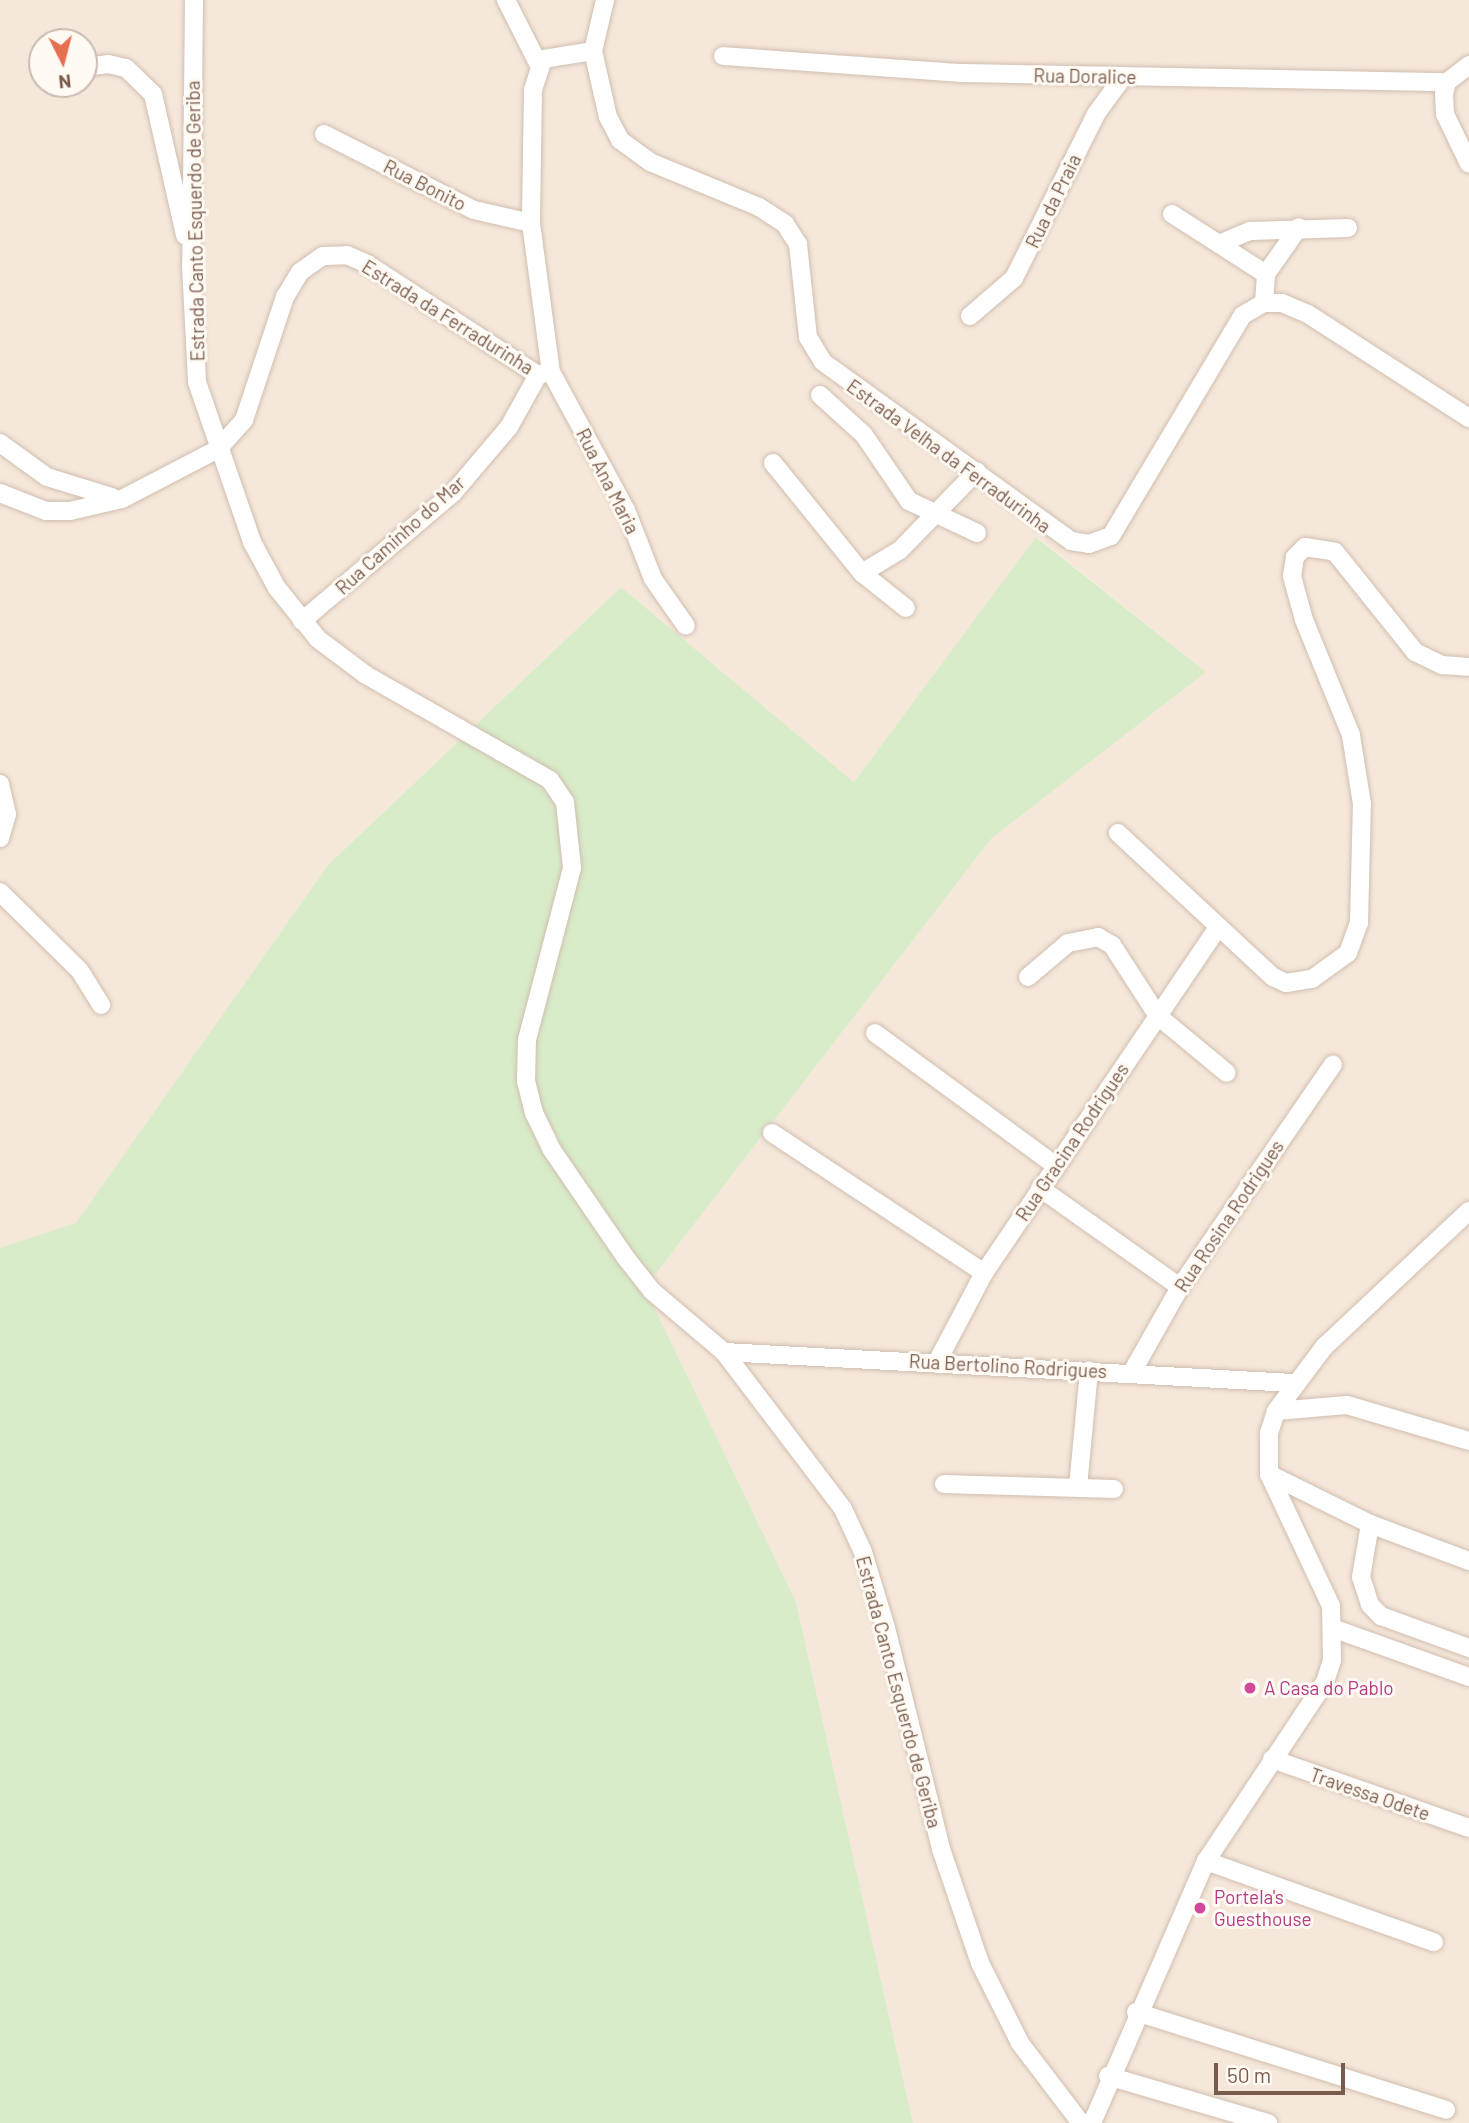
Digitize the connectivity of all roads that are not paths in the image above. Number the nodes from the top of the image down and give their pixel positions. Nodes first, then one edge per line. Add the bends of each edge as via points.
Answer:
1 (194, 0) edge
2 (506, 0) edge
3 (605, 0) edge
4 (593, 51) junction
5 (723, 56) dead end
6 (538, 63) junction
7 (1469, 65) edge
8 (98, 67) edge
9 (1123, 77) junction
10 (1447, 82) junction
11 (324, 134) dead end
12 (1469, 164) edge
13 (1172, 214) dead end
14 (531, 223) junction
15 (1299, 227) junction
16 (1348, 228) dead end
17 (1219, 244) junction
18 (191, 266) junction
19 (1266, 274) junction
20 (1264, 303) junction
21 (970, 316) dead end
22 (544, 373) junction
23 (820, 395) dead end
24 (1469, 418) edge
25 (0, 443) edge
26 (218, 449) junction
27 (773, 463) dead end
28 (977, 471) junction
29 (0, 493) edge
30 (122, 499) junction
31 (934, 516) junction
32 (977, 533) dead end
33 (862, 573) junction
34 (906, 608) dead end
35 (302, 621) junction
36 (686, 626) dead end
37 (1469, 667) edge
38 (0, 784) edge
39 (1118, 833) dead end
40 (0, 838) edge
41 (0, 892) edge
42 (1217, 929) junction
43 (1028, 977) dead end
44 (101, 1004) dead end
45 (1158, 1016) junction
46 (875, 1032) dead end
47 (1333, 1064) dead end
48 (1227, 1073) dead end
49 (772, 1133) dead end
50 (1056, 1166) junction
51 (1040, 1188) junction
52 (1469, 1211) edge
53 (984, 1273) junction
54 (1180, 1287) junction
55 (724, 1352) junction
56 (937, 1362) junction
57 (1089, 1371) junction
58 (1132, 1372) junction
59 (1292, 1383) junction
60 (1276, 1411) junction
61 (1469, 1441) edge
62 (1269, 1474) junction
63 (944, 1484) dead end
64 (1078, 1487) junction
65 (1114, 1489) dead end
66 (1370, 1524) junction
67 (1469, 1561) edge
68 (1335, 1629) junction
69 (1469, 1648) edge
70 (1469, 1677) edge
71 (1272, 1759) junction
72 (1469, 1828) edge
73 (1206, 1861) junction
74 (1434, 1942) dead end
75 (1136, 2012) junction
76 (1108, 2076) junction
77 (1446, 2110) dead end
78 (1081, 2123) edge
79 (1092, 2123) edge
80 (1268, 2123) edge

1 - 18 street, Estrada Canto Esquerdo de Geriba
2 - 6 street
3 - 4 street
4 - 6 street
4 - 28 street, Estrada Velha da Ferradurinha via 608,117 620,140 650,162 759,207 785,224 798,244 808,337 822,362
5 - 9 street, Rua Doralice via 963,73
6 - 14 street, Estrada da Ferradurinha
7 - 10 street
8 - 18 street via 126,68 153,94
9 - 10 street, Rua Doralice
9 - 21 street, Rua da Praia via 1096,114 1014,278
10 - 12 street via 1446,114
11 - 14 street, Rua Bonito via 474,210
13 - 17 street
14 - 22 street, Estrada da Ferradurinha
15 - 16 street
15 - 17 street via 1250,231
15 - 19 street
17 - 19 street
18 - 26 street, Estrada Canto Esquerdo de Geriba via 197,382
19 - 20 street
20 - 24 street via 1282,303 1308,314
20 - 28 street, Estrada Velha da Ferradurinha via 1243,315 1111,536 1089,544 1071,541
22 - 26 street, Estrada da Ferradurinha via 369,265 347,255 323,256 300,272 285,297 244,419
22 - 35 street, Rua Caminho do Mar via 509,427 453,493
22 - 36 street, Rua Ana Maria via 626,510 653,579
23 - 31 street via 864,435 909,501
25 - 30 street via 47,477 89,494
26 - 30 street, Estrada da Ferradurinha
26 - 35 street, Estrada Canto Esquerdo de Geriba via 252,542
27 - 33 street
28 - 31 street
29 - 30 street, Estrada da Ferradurinha via 46,511
31 - 32 street
31 - 33 street via 900,550
33 - 34 street
35 - 55 street, Estrada Canto Esquerdo de Geriba via 366,675 550,780 565,802 572,868 527,1039 526,1081 534,1113 552,1150 625,1258 652,1291
37 - 42 street via 1442,665 1415,652 1335,552 1305,547 1295,557 1292,576 1304,620 1351,735 1362,804 1359,923 1348,953 1300,983 1273,977
38 - 40 street via 7,814
39 - 42 street
41 - 44 street via 80,971
42 - 45 street, Rua Gracina Rodrigues
43 - 45 street via 1068,943 1098,937 1112,945
45 - 48 street
45 - 50 street, Rua Gracina Rodrigues
46 - 50 street
47 - 54 street, Rua Rosina Rodrigues
49 - 53 street
50 - 51 street, Rua Gracina Rodrigues
51 - 53 street, Rua Gracina Rodrigues
51 - 54 street
52 - 59 street
53 - 56 street, Rua Gracina Rodrigues
54 - 58 street, Rua Rosina Rodrigues
55 - 56 street, Rua Bertolino Rodrigues
55 - 78 street, Estrada Canto Esquerdo de Geriba via 843,1509 863,1552 941,1849 980,1963 1020,2043
56 - 57 street, Rua Bertolino Rodrigues
57 - 58 street, Rua Bertolino Rodrigues
57 - 64 street
58 - 59 street, Rua Bertolino Rodrigues
59 - 60 street
60 - 61 street via 1347,1405
60 - 62 street via 1269,1433
62 - 66 street
62 - 68 street via 1317,1567
63 - 64 street
64 - 65 street
66 - 67 street
66 - 69 street via 1362,1577 1370,1605 1381,1616
68 - 70 street
68 - 71 street via 1325,1682
71 - 72 street, Travessa Odete
71 - 73 street
73 - 74 street
73 - 75 street
75 - 76 street
75 - 77 street
76 - 79 street
76 - 80 street

